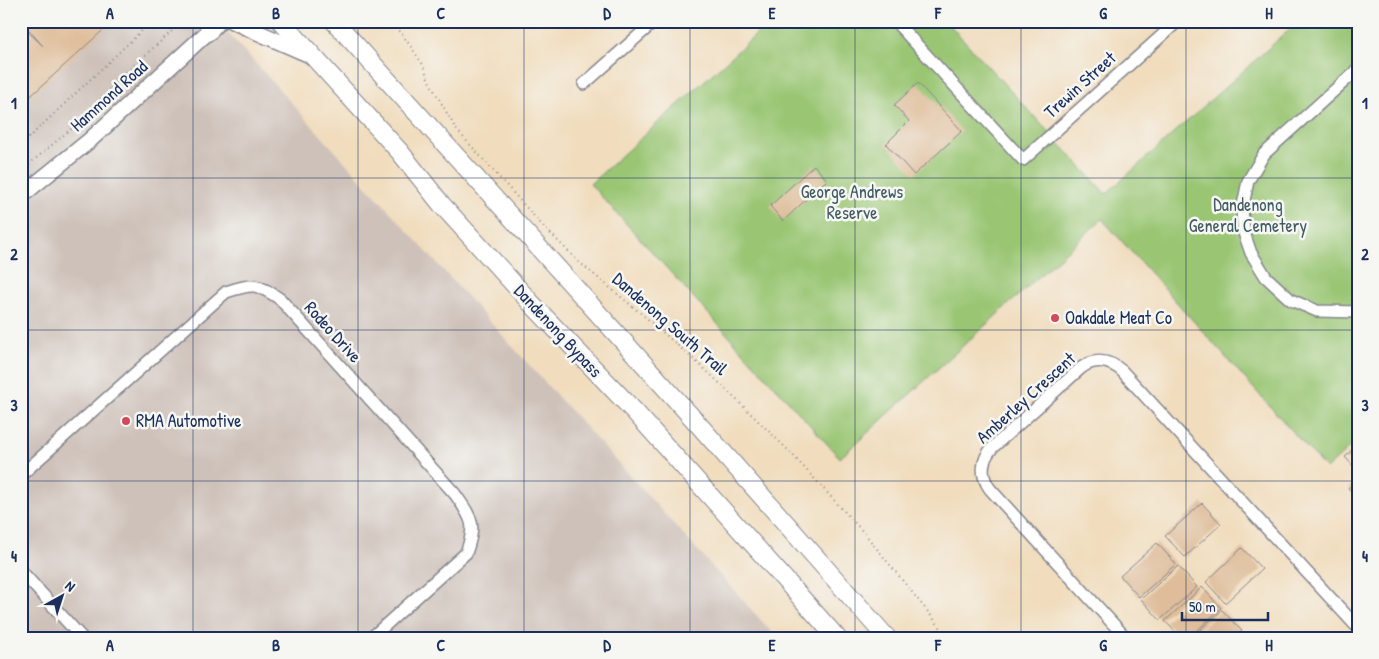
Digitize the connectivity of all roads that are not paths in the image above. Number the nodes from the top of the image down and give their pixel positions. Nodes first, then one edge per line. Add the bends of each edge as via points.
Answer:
1 (232, 21) edge
2 (281, 21) edge
3 (334, 21) edge
4 (655, 21) edge
5 (895, 21) edge
6 (1178, 21) edge
7 (213, 24) edge
8 (312, 56) junction
9 (1357, 71) edge
10 (584, 84) dead end
11 (21, 196) edge
12 (1358, 312) edge
13 (21, 475) edge
14 (21, 571) edge
15 (1358, 628) edge
16 (82, 638) edge
17 (372, 638) edge
18 (837, 638) edge
19 (887, 638) edge
20 (1126, 638) edge

1 - 8 main road
2 - 8 highway, Dandenong Bypass
3 - 19 highway
4 - 10 street
5 - 6 street, Trewin Street via 1023,160
7 - 11 main road, Hammond Road via 90,140
8 - 18 highway, Dandenong Bypass via 400,152 442,205
9 - 12 street via 1264,154 1248,181 1242,210 1244,232 1251,253 1266,277 1291,300 1317,311
13 - 17 street, Rodeo Drive via 226,292 249,285 262,287 280,299 455,494 472,519 472,536 466,553
14 - 16 street
15 - 20 street, Amberley Crescent via 1122,371 1108,362 1097,361 1081,368 993,447 984,460 982,472 990,489

